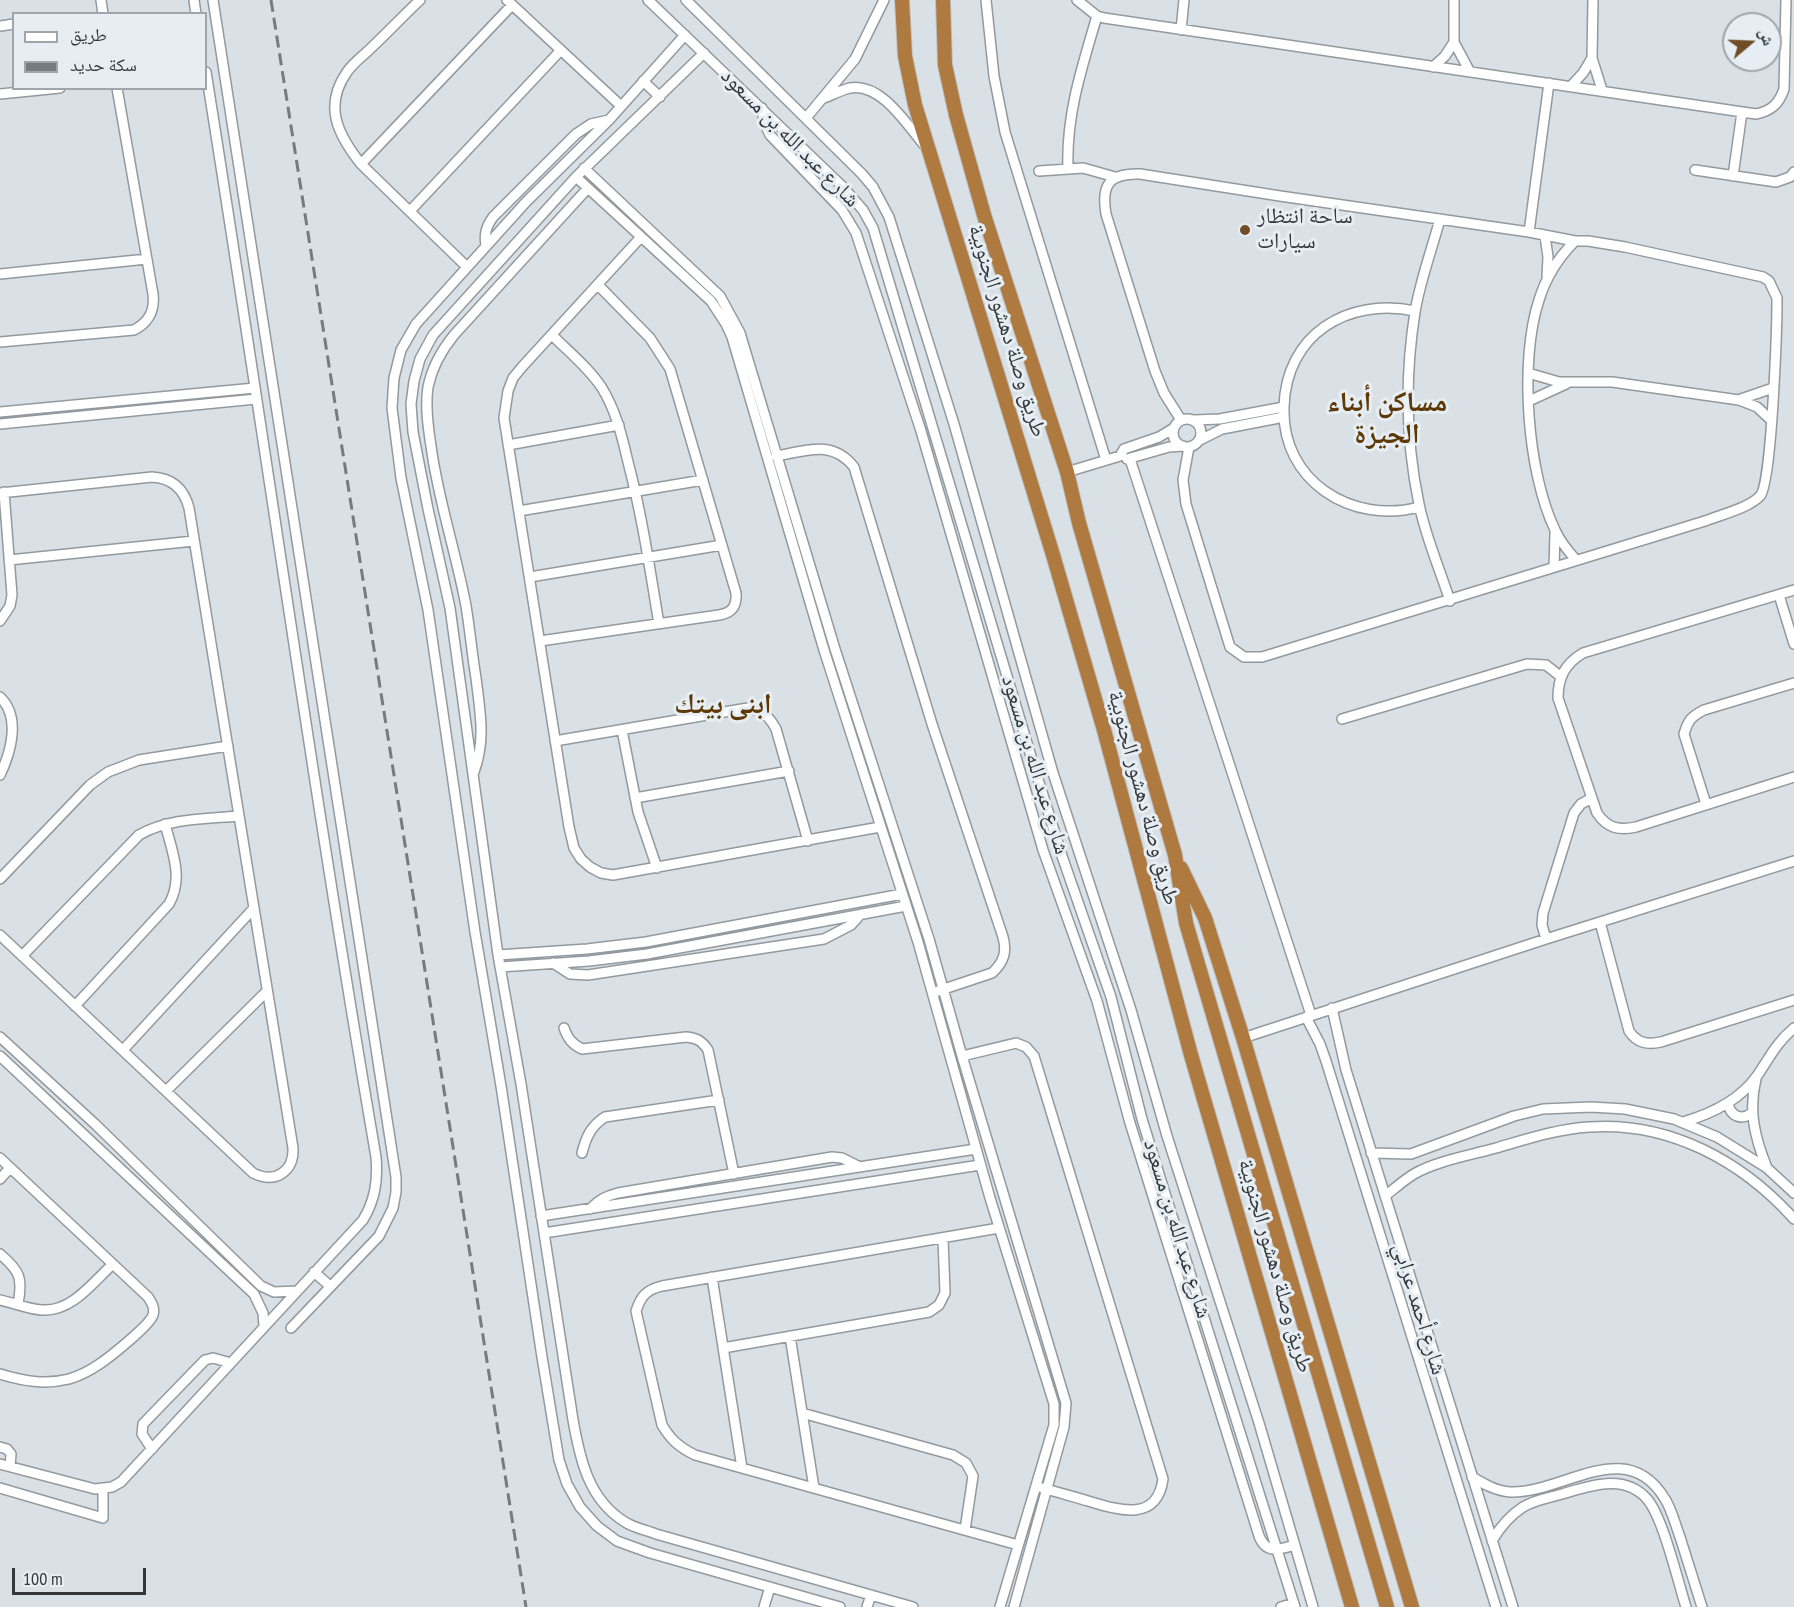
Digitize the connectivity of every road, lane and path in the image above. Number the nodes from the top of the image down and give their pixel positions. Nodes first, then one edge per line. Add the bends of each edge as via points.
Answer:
1 (213, 0) edge
2 (420, 0) edge
3 (648, 0) edge
4 (686, 0) edge
5 (884, 0) edge
6 (902, 0) edge
7 (943, 0) edge
8 (986, 0) edge
9 (1077, 0) edge
10 (1184, 0) edge
11 (1454, 0) edge
12 (1593, 0) edge
13 (1786, 0) edge
14 (509, 2) edge
15 (1097, 16) junction
16 (1181, 30) junction
17 (685, 35) junction
18 (1454, 42) junction
19 (561, 50) junction
20 (704, 53) junction
21 (1592, 58) junction
22 (1789, 59) edge
23 (1433, 67) junction
24 (1470, 72) junction
25 (207, 78) edge
26 (644, 81) junction
27 (1549, 83) junction
28 (1571, 86) junction
29 (40, 90) edge
30 (117, 90) edge
31 (1602, 90) junction
32 (0, 94) edge
33 (660, 97) junction
34 (822, 99) junction
35 (621, 106) junction
36 (762, 108) junction
37 (1742, 112) junction
38 (806, 118) junction
39 (609, 120) junction
40 (234, 126) junction
41 (215, 129) junction
42 (930, 152) junction
43 (362, 164) junction
44 (584, 168) junction
45 (1068, 168) junction
46 (1695, 170) dead end
47 (1039, 171) dead end
48 (1794, 172) edge
49 (1733, 176) junction
50 (576, 177) junction
51 (1115, 177) junction
52 (588, 188) junction
53 (410, 211) junction
54 (1440, 219) junction
55 (1529, 232) junction
56 (497, 233) junction
57 (1545, 236) junction
58 (641, 237) junction
59 (1575, 241) junction
60 (486, 246) junction
61 (512, 246) junction
62 (147, 259) junction
63 (467, 267) junction
64 (0, 274) edge
65 (1547, 279) junction
66 (698, 282) junction
67 (598, 285) junction
68 (464, 300) junction
69 (475, 310) junction
70 (1415, 311) junction
71 (552, 335) junction
72 (929, 340) junction
73 (0, 342) edge
74 (910, 346) junction
75 (1528, 373) junction
76 (1569, 383) junction
77 (255, 388) junction
78 (1773, 388) junction
79 (220, 391) junction
80 (256, 399) junction
81 (926, 400) junction
82 (1739, 400) junction
83 (1529, 401) junction
84 (222, 402) junction
85 (912, 405) junction
86 (756, 406) junction
87 (0, 412) edge
88 (1284, 412) junction
89 (1194, 420) junction
90 (1771, 420) junction
91 (0, 424) edge
92 (1178, 424) junction
93 (619, 425) junction
94 (428, 429) junction
95 (413, 432) junction
96 (1200, 440) junction
97 (508, 445) junction
98 (1186, 446) junction
99 (776, 456) junction
100 (1120, 456) junction
101 (1130, 459) junction
102 (1106, 460) junction
103 (1067, 472) junction
104 (703, 480) junction
105 (636, 491) junction
106 (2, 492) edge
107 (442, 506) junction
108 (1419, 507) junction
109 (428, 509) junction
110 (519, 511) junction
111 (1555, 531) junction
112 (194, 541) junction
113 (803, 542) junction
114 (722, 545) junction
115 (793, 545) junction
116 (648, 557) junction
117 (9, 560) junction
118 (1576, 560) junction
119 (1554, 567) junction
120 (530, 577) junction
121 (1794, 590) edge
122 (306, 591) junction
123 (288, 594) junction
124 (1779, 595) junction
125 (1450, 601) junction
126 (986, 603) junction
127 (466, 606) junction
128 (973, 607) junction
129 (450, 608) junction
130 (0, 621) edge
131 (659, 624) junction
132 (540, 641) junction
133 (1794, 644) edge
134 (1560, 676) junction
135 (1794, 683) edge
136 (0, 697) edge
137 (1014, 698) junction
138 (1001, 702) junction
139 (1342, 719) dead end
140 (622, 730) junction
141 (555, 741) junction
142 (228, 746) junction
143 (331, 758) junction
144 (313, 760) junction
145 (789, 771) junction
146 (473, 774) junction
147 (0, 775) edge
148 (1794, 777) edge
149 (1043, 793) junction
150 (635, 798) junction
151 (1028, 798) junction
152 (1592, 798) junction
153 (1706, 804) junction
154 (239, 816) junction
155 (165, 824) junction
156 (880, 827) junction
157 (808, 841) junction
158 (898, 844) junction
159 (887, 848) junction
160 (1175, 855) junction
161 (1794, 861) edge
162 (657, 868) junction
163 (0, 879) edge
164 (902, 894) junction
165 (352, 897) junction
166 (334, 899) junction
167 (490, 899) junction
168 (471, 901) junction
169 (906, 906) junction
170 (254, 908) junction
171 (861, 914) junction
172 (1600, 922) junction
173 (0, 935) edge
174 (1546, 939) junction
175 (498, 955) junction
176 (22, 956) junction
177 (553, 963) junction
178 (500, 967) junction
179 (943, 989) junction
180 (367, 990) junction
181 (267, 991) junction
182 (348, 993) junction
183 (932, 993) junction
184 (1111, 997) junction
185 (1794, 1000) edge
186 (1097, 1001) junction
187 (75, 1006) junction
188 (1332, 1008) junction
189 (1309, 1016) junction
190 (564, 1028) dead end
191 (1794, 1029) edge
192 (0, 1037) edge
193 (1243, 1038) junction
194 (123, 1050) junction
195 (0, 1056) edge
196 (962, 1056) junction
197 (1756, 1077) junction
198 (521, 1084) junction
199 (501, 1086) junction
200 (166, 1091) junction
201 (719, 1100) junction
202 (1728, 1103) junction
203 (1752, 1113) junction
204 (87, 1116) junction
205 (1142, 1119) junction
206 (1683, 1122) junction
207 (1130, 1123) junction
208 (76, 1126) junction
209 (976, 1149) junction
210 (582, 1153) dead end
211 (1371, 1153) junction
212 (0, 1158) edge
213 (980, 1165) junction
214 (860, 1167) junction
215 (10, 1168) junction
216 (1767, 1168) junction
217 (734, 1174) junction
218 (0, 1179) edge
219 (1794, 1193) edge
220 (1003, 1194) junction
221 (1385, 1196) junction
222 (990, 1198) junction
223 (590, 1209) junction
224 (1171, 1214) junction
225 (541, 1216) junction
226 (1160, 1218) junction
227 (1794, 1219) edge
228 (999, 1228) junction
229 (544, 1233) junction
230 (943, 1238) junction
231 (0, 1254) edge
232 (113, 1264) junction
233 (1408, 1270) junction
234 (314, 1272) junction
235 (1394, 1275) junction
236 (711, 1277) junction
237 (261, 1286) junction
238 (330, 1286) junction
239 (296, 1291) junction
240 (254, 1294) junction
241 (0, 1300) edge
242 (18, 1304) junction
243 (1205, 1320) junction
244 (1193, 1324) junction
245 (264, 1326) junction
246 (291, 1328) dead end
247 (790, 1336) junction
248 (723, 1348) junction
249 (562, 1354) junction
250 (542, 1357) junction
251 (231, 1363) junction
252 (0, 1374) edge
253 (802, 1413) junction
254 (1258, 1423) junction
255 (1239, 1429) junction
256 (0, 1447) edge
257 (152, 1449) junction
258 (5, 1465) edge
259 (742, 1468) junction
260 (1472, 1477) junction
261 (1036, 1486) junction
262 (0, 1488) edge
263 (814, 1488) junction
264 (103, 1489) junction
265 (1047, 1489) junction
266 (965, 1530) junction
267 (1492, 1541) junction
268 (1018, 1545) junction
269 (1294, 1545) junction
270 (1277, 1550) junction
271 (770, 1587) junction
272 (871, 1595) junction
273 (1294, 1605) edge
274 (764, 1607) edge
275 (840, 1607) edge
276 (867, 1607) edge
277 (913, 1607) edge
278 (1000, 1607) edge
279 (1014, 1607) edge
280 (1281, 1607) edge
281 (1313, 1607) edge
282 (1352, 1607) edge
283 (1387, 1607) edge
284 (1412, 1607) edge
285 (1496, 1607) edge
286 (1513, 1607) edge
287 (1686, 1607) edge
288 (1702, 1607) edge

1 - 40 street
2 - 43 street via 348,71 338,89 334,109 338,129
3 - 17 street, شارع عبد الله بن مسعود
4 - 38 street, شارع عبد الله بن مسعود
5 - 34 street via 855,59
6 - 42 highway, طريق وصلة دهشور الجنوبية via 905,56
7 - 103 highway, طريق وصلة دهشور الجنوبية via 945,65 956,115
8 - 102 street via 1005,132
9 - 15 street
10 - 16 street
11 - 18 street
12 - 21 street
13 - 22 street
14 - 19 street
14 - 43 street
15 - 16 street
15 - 45 street via 1071,108
16 - 23 street
17 - 20 street, شارع عبد الله بن مسعود
17 - 26 street
18 - 23 street
18 - 24 street
19 - 35 street
19 - 53 street
20 - 33 street
20 - 36 street, شارع عبد الله بن مسعود
21 - 28 street
21 - 31 street
22 - 37 street via 1781,99 1774,107 1756,114
23 - 24 street
24 - 27 street
25 - 41 street
26 - 33 street
26 - 35 street
27 - 28 street
27 - 55 street
28 - 31 street
29 - 32 street
30 - 62 street
31 - 37 street
33 - 44 street
34 - 38 street
34 - 42 street via 849,88 876,93
35 - 39 street
36 - 74 street, شارع عبد الله بن مسعود via 864,210 877,239
36 - 85 street via 771,135 842,210 853,227
37 - 49 street
38 - 72 street, شارع عبد الله بن مسعود via 862,174 881,202
39 - 56 street
39 - 60 street via 591,124 576,135 493,217 487,226
40 - 41 street
40 - 122 street
41 - 77 street
42 - 282 highway, طريق وصلة دهشور الجنوبية via 1104,730 1191,1055
43 - 53 street
44 - 50 street
44 - 66 street
45 - 47 street
45 - 51 street
46 - 49 street
48 - 49 street via 1784,181 1776,182
50 - 52 street
50 - 61 street
51 - 54 street via 1140,174
51 - 92 street via 1108,183 1104,201 1111,232 1159,384
52 - 58 street
52 - 69 street
53 - 63 street
54 - 55 street
54 - 70 street
55 - 57 street
56 - 60 street
56 - 61 street
57 - 59 street
57 - 65 street
58 - 66 street
58 - 67 street
59 - 65 street
59 - 78 street via 1625,247 1763,277 1777,298
60 - 63 street
61 - 68 street
62 - 64 street
62 - 73 street via 154,303 153,312 142,326 125,332
63 - 168 street via 416,324 401,350 392,408 403,488 428,610
65 - 75 street via 1532,327
66 - 86 street via 720,296 735,320
67 - 71 street
67 - 104 street via 650,338 670,369
68 - 69 street
68 - 95 street via 433,335 420,359 411,404
69 - 94 street via 441,351 432,369
70 - 88 street via 1396,307 1362,309 1326,327 1297,358 1288,381
70 - 108 street via 1409,416
71 - 93 street via 601,386
71 - 97 street via 511,385 504,418
72 - 74 street
72 - 254 street, شارع عبد الله بن مسعود via 1053,773 1131,1010
74 - 81 street, شارع عبد الله بن مسعود
75 - 76 street
75 - 83 street
76 - 82 street via 1612,382
76 - 83 street
77 - 79 street
77 - 80 street
78 - 82 street
78 - 90 street
79 - 84 street
79 - 87 street
80 - 84 street
80 - 123 street
81 - 85 street
81 - 126 street, شارع عبد الله بن مسعود
82 - 90 street via 1757,407
83 - 111 street via 1536,465
84 - 91 street
85 - 128 street
86 - 99 street
86 - 115 street
88 - 89 street
88 - 96 street via 1222,429
88 - 108 street via 1288,439 1297,459 1329,495 1369,511
89 - 92 street
89 - 96 street via 1201,431
90 - 118 street via 1765,486 1754,501 1705,521
92 - 98 street via 1174,437
92 - 100 street via 1159,437 1124,449
93 - 97 street
93 - 105 street
94 - 95 street
94 - 107 street
95 - 109 street
96 - 98 street
97 - 110 street
98 - 101 street
98 - 125 street via 1183,480 1189,516 1230,647 1236,653 1262,657
99 - 113 street
99 - 179 street via 822,448 846,457 854,468 932,724 1003,937 1005,954 998,967 984,976
100 - 101 street
100 - 102 street
101 - 189 street
102 - 103 street
103 - 160 highway, طريق وصلة دهشور الجنوبية
104 - 105 street
104 - 114 street
105 - 110 street
105 - 116 street
106 - 112 street via 159,477 174,483 184,494
106 - 117 street
107 - 109 street
107 - 127 street
108 - 125 street
109 - 129 street
110 - 120 street
111 - 118 street
111 - 119 street
112 - 117 street
112 - 142 street
113 - 115 street
113 - 158 street
114 - 116 street
114 - 131 street via 736,592 733,608 727,614
115 - 156 street
116 - 120 street
116 - 131 street
117 - 130 street via 12,595
118 - 119 street
119 - 125 street
120 - 132 street
121 - 124 street
122 - 123 street
122 - 143 street
123 - 144 street
124 - 133 street
124 - 134 street via 1583,653
126 - 128 street
126 - 137 street, شارع عبد الله بن مسعود
127 - 129 street
127 - 146 street via 482,738
128 - 138 street
129 - 146 street
131 - 132 street
132 - 141 street
134 - 139 street via 1546,665 1527,664
134 - 152 street via 1557,698
135 - 153 street via 1704,710 1687,723 1684,734
136 - 147 street via 11,715 12,727
137 - 138 street
137 - 149 street, شارع عبد الله بن مسعود
138 - 151 street
140 - 141 street
140 - 145 street via 748,708 770,718
140 - 150 street
141 - 162 street via 569,826 581,859 596,870 613,875
142 - 154 street
142 - 163 street via 139,760 108,772 90,785
143 - 144 street
143 - 165 street
144 - 166 street
145 - 150 street
145 - 157 street
146 - 167 street
148 - 153 street
149 - 151 street
149 - 184 street, شارع عبد الله بن مسعود
150 - 162 street
151 - 186 street
152 - 153 street via 1602,821 1618,829
152 - 174 street via 1574,813 1543,913
154 - 155 street
154 - 170 street
155 - 176 street via 132,841
155 - 187 street via 176,869 174,896
156 - 157 street
156 - 159 street
157 - 162 street
158 - 159 street
158 - 179 street
159 - 164 street
160 - 193 highway via 1205,918
160 - 283 highway, طريق وصلة دهشور الجنوبية via 1186,923
161 - 172 street
164 - 169 street
164 - 175 street via 646,942
165 - 166 street
165 - 180 street
166 - 182 street
167 - 168 street
167 - 175 street
168 - 199 street
169 - 171 street
169 - 183 street
170 - 181 street
170 - 194 street
171 - 177 street via 647,954
171 - 177 street via 851,925 824,939 588,975 570,974
172 - 174 street
172 - 185 street via 1629,1031 1642,1043 1660,1042
173 - 176 street
174 - 188 street
175 - 178 street
176 - 187 street
177 - 178 street
178 - 198 street
179 - 183 street
179 - 196 street
180 - 182 street
180 - 238 street via 395,1161 396,1192 379,1236
181 - 200 street
181 - 200 street via 293,1148 282,1174 267,1178 253,1173
182 - 234 street via 376,1157 377,1184 363,1220
183 - 209 street
184 - 186 street
184 - 205 street, شارع عبد الله بن مسعود
186 - 207 street
187 - 194 street
188 - 189 street
188 - 211 street, شارع أحمد عرابي via 1342,1057
189 - 193 street
189 - 235 street
190 - 201 street via 573,1045 582,1049 695,1038 708,1050
191 - 197 street via 1773,1048
192 - 204 street
193 - 284 highway
194 - 200 street
195 - 208 street
196 - 220 street
196 - 265 street via 1016,1043 1034,1056 1163,1479 1154,1502 1129,1511
197 - 202 street
197 - 203 street
198 - 199 street
198 - 225 street
199 - 250 street
201 - 210 street via 605,1117 589,1133
201 - 217 street
202 - 203 street via 1737,1116
202 - 206 street
203 - 216 street via 1756,1141
204 - 208 street
204 - 237 street
205 - 207 street
205 - 224 street, شارع عبد الله بن مسعود
206 - 211 street via 1625,1108 1558,1107 1514,1116 1411,1154
206 - 216 street via 1717,1137
207 - 226 street
208 - 240 street
209 - 213 street
209 - 214 street
211 - 221 street, شارع أحمد عرابي
212 - 215 street
213 - 222 street
213 - 229 street
214 - 217 street via 832,1157
214 - 223 street
215 - 218 street
215 - 232 street
216 - 219 street
217 - 223 street via 608,1196
220 - 222 street
220 - 265 street via 1066,1403 1064,1427
221 - 227 street via 1428,1168 1523,1140 1572,1129 1623,1127 1662,1134 1709,1153 1756,1182
221 - 233 street, شارع أحمد عرابي
222 - 228 street
223 - 225 street
224 - 226 street
224 - 243 street, شارع عبد الله بن مسعود
225 - 229 street
226 - 244 street
228 - 230 street
228 - 261 street via 1054,1404 1054,1425
229 - 249 street
230 - 236 street
230 - 247 street via 945,1293 934,1309
231 - 242 street via 18,1274
232 - 242 street via 65,1305 41,1310
232 - 252 street via 152,1302 149,1322 97,1366 70,1378 40,1382
233 - 235 street
233 - 260 street, شارع أحمد عرابي
234 - 238 street
234 - 239 street
235 - 285 street
236 - 248 street
236 - 259 street via 649,1290 636,1311 660,1416 670,1438 695,1455
237 - 239 street via 274,1292
237 - 240 street
238 - 246 street
239 - 245 street
240 - 245 street via 263,1312
241 - 242 street
243 - 244 street
243 - 255 street, شارع عبد الله بن مسعود
244 - 270 street via 1259,1536 1269,1549
245 - 251 street
247 - 248 street
247 - 253 street
248 - 259 street
249 - 250 street
249 - 272 street via 580,1454 595,1495 610,1512 627,1524 656,1534
250 - 271 street via 559,1460 567,1484 597,1526 617,1541 650,1553
251 - 257 street
251 - 257 street via 205,1360 143,1424 142,1434
253 - 263 street
253 - 266 street via 953,1455 966,1463 974,1476
254 - 255 street
254 - 269 street, شارع عبد الله بن مسعود
255 - 270 street, شارع عبد الله بن مسعود
256 - 258 street via 11,1454
257 - 264 street via 121,1482
258 - 264 street via 86,1488
259 - 263 street
260 - 267 street, شارع أحمد عرابي
260 - 288 street via 1511,1492 1602,1469 1625,1468 1644,1477 1658,1488 1668,1504
261 - 265 street
261 - 268 street
262 - 264 street via 103,1518
263 - 266 street
265 - 279 street
266 - 268 street
267 - 286 street, شارع أحمد عرابي
267 - 287 street via 1509,1518 1530,1504 1598,1484 1623,1485 1643,1495 1655,1511
268 - 278 street
269 - 270 street
269 - 281 street, شارع عبد الله بن مسعود
270 - 273 street, شارع عبد الله بن مسعود
271 - 274 street
271 - 275 street
272 - 276 street
272 - 277 street
273 - 280 street

